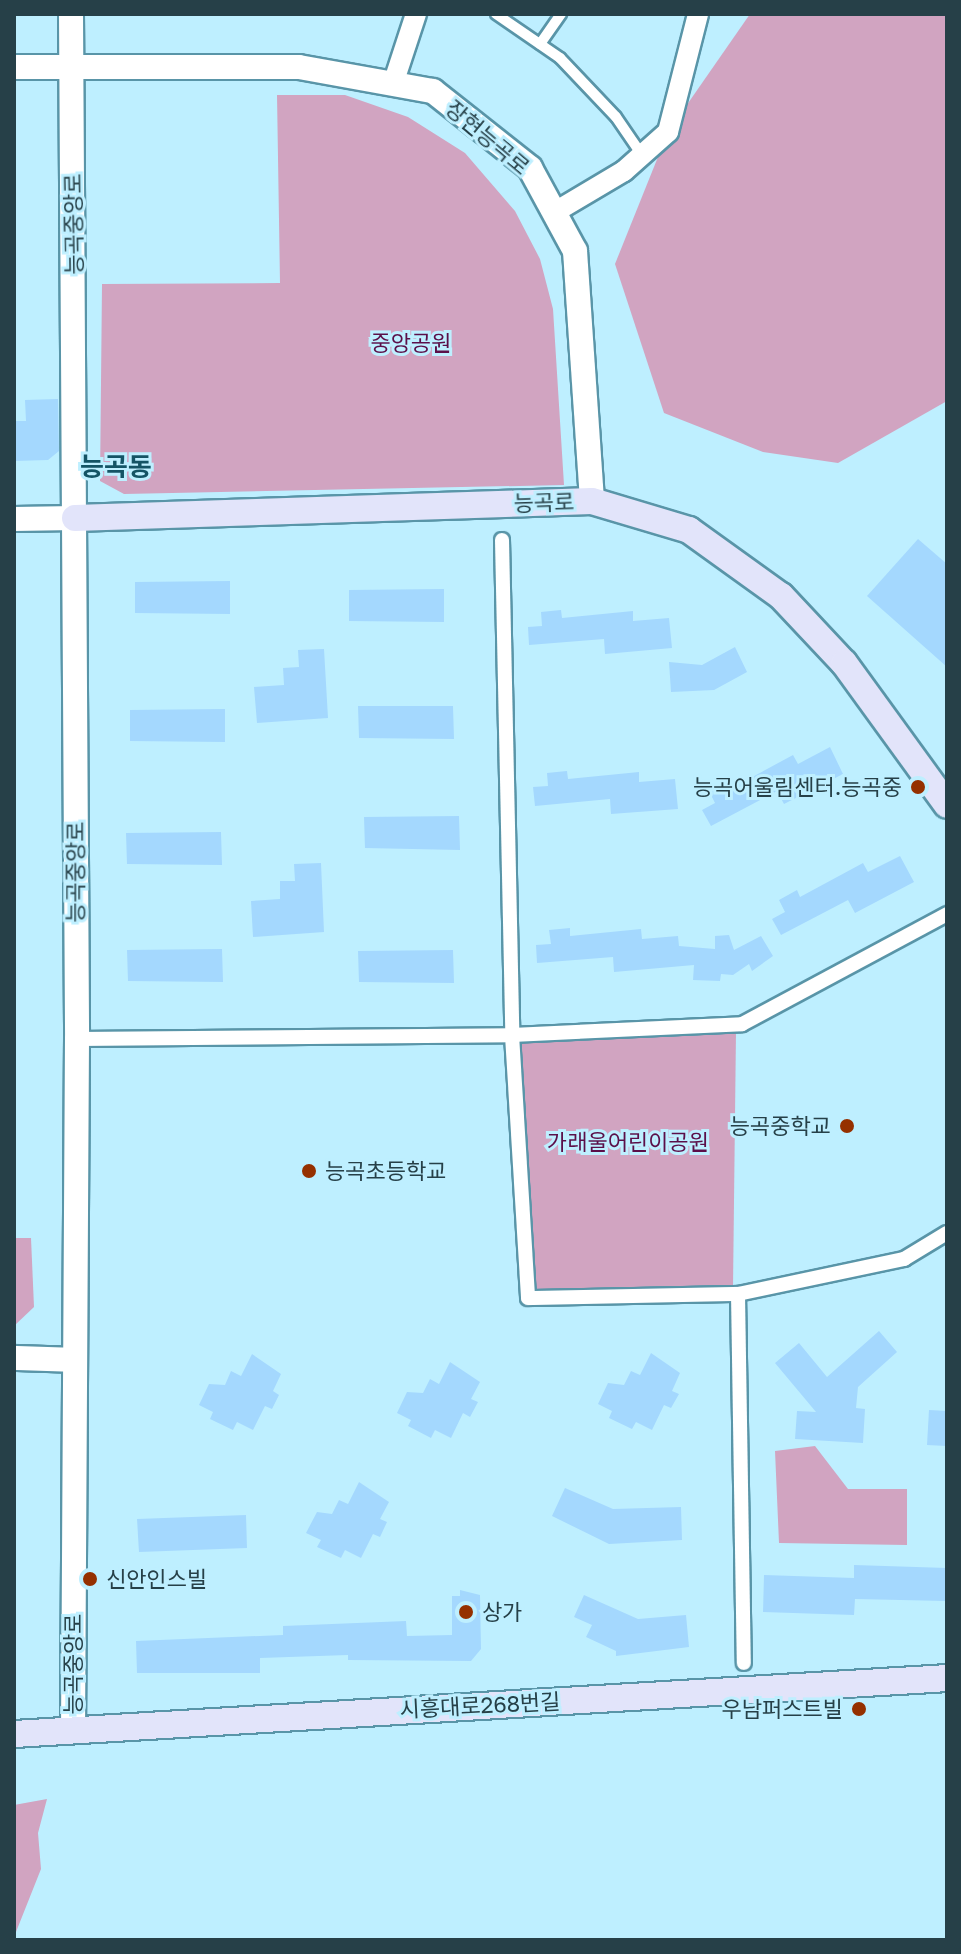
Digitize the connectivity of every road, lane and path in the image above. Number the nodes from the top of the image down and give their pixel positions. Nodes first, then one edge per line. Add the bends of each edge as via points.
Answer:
1 (71, 14) edge
2 (416, 14) edge
3 (496, 14) edge
4 (561, 14) edge
5 (698, 14) edge
6 (540, 44) junction
7 (14, 67) edge
8 (71, 67) junction
9 (393, 84) junction
10 (642, 155) junction
11 (555, 212) junction
12 (592, 501) junction
13 (75, 518) junction
14 (14, 519) edge
15 (502, 540) dead end
16 (947, 805) edge
17 (947, 914) edge
18 (512, 1035) junction
19 (77, 1039) junction
20 (947, 1233) edge
21 (738, 1294) junction
22 (14, 1358) edge
23 (73, 1360) junction
24 (744, 1663) dead end
25 (947, 1678) edge
26 (73, 1730) junction
27 (14, 1734) edge

1 - 8 street, 능곡중앙로
2 - 9 street
3 - 6 lane
4 - 6 lane
5 - 10 street via 668,132
6 - 10 lane via 616,117
7 - 8 street, 장현능곡로
8 - 9 street, 장현능곡로 via 299,67
8 - 13 street, 능곡중앙로
9 - 11 street, 장현능곡로 via 433,91 530,168
10 - 11 street
11 - 12 street, 장현능곡로 via 575,251
12 - 13 main road, 능곡로
12 - 16 main road, 능곡로 via 689,530 781,596 844,663
13 - 14 street, 능곡로
13 - 19 street, 능곡중앙로
15 - 18 street
17 - 18 street via 742,1024
18 - 19 street
18 - 21 street via 528,1298
19 - 23 street, 능곡중앙로
20 - 21 street via 904,1259
21 - 24 street
22 - 23 street
23 - 26 street, 능곡중앙로
25 - 26 main road, 시흥대로268번길
26 - 27 main road, 시흥대로268번길

